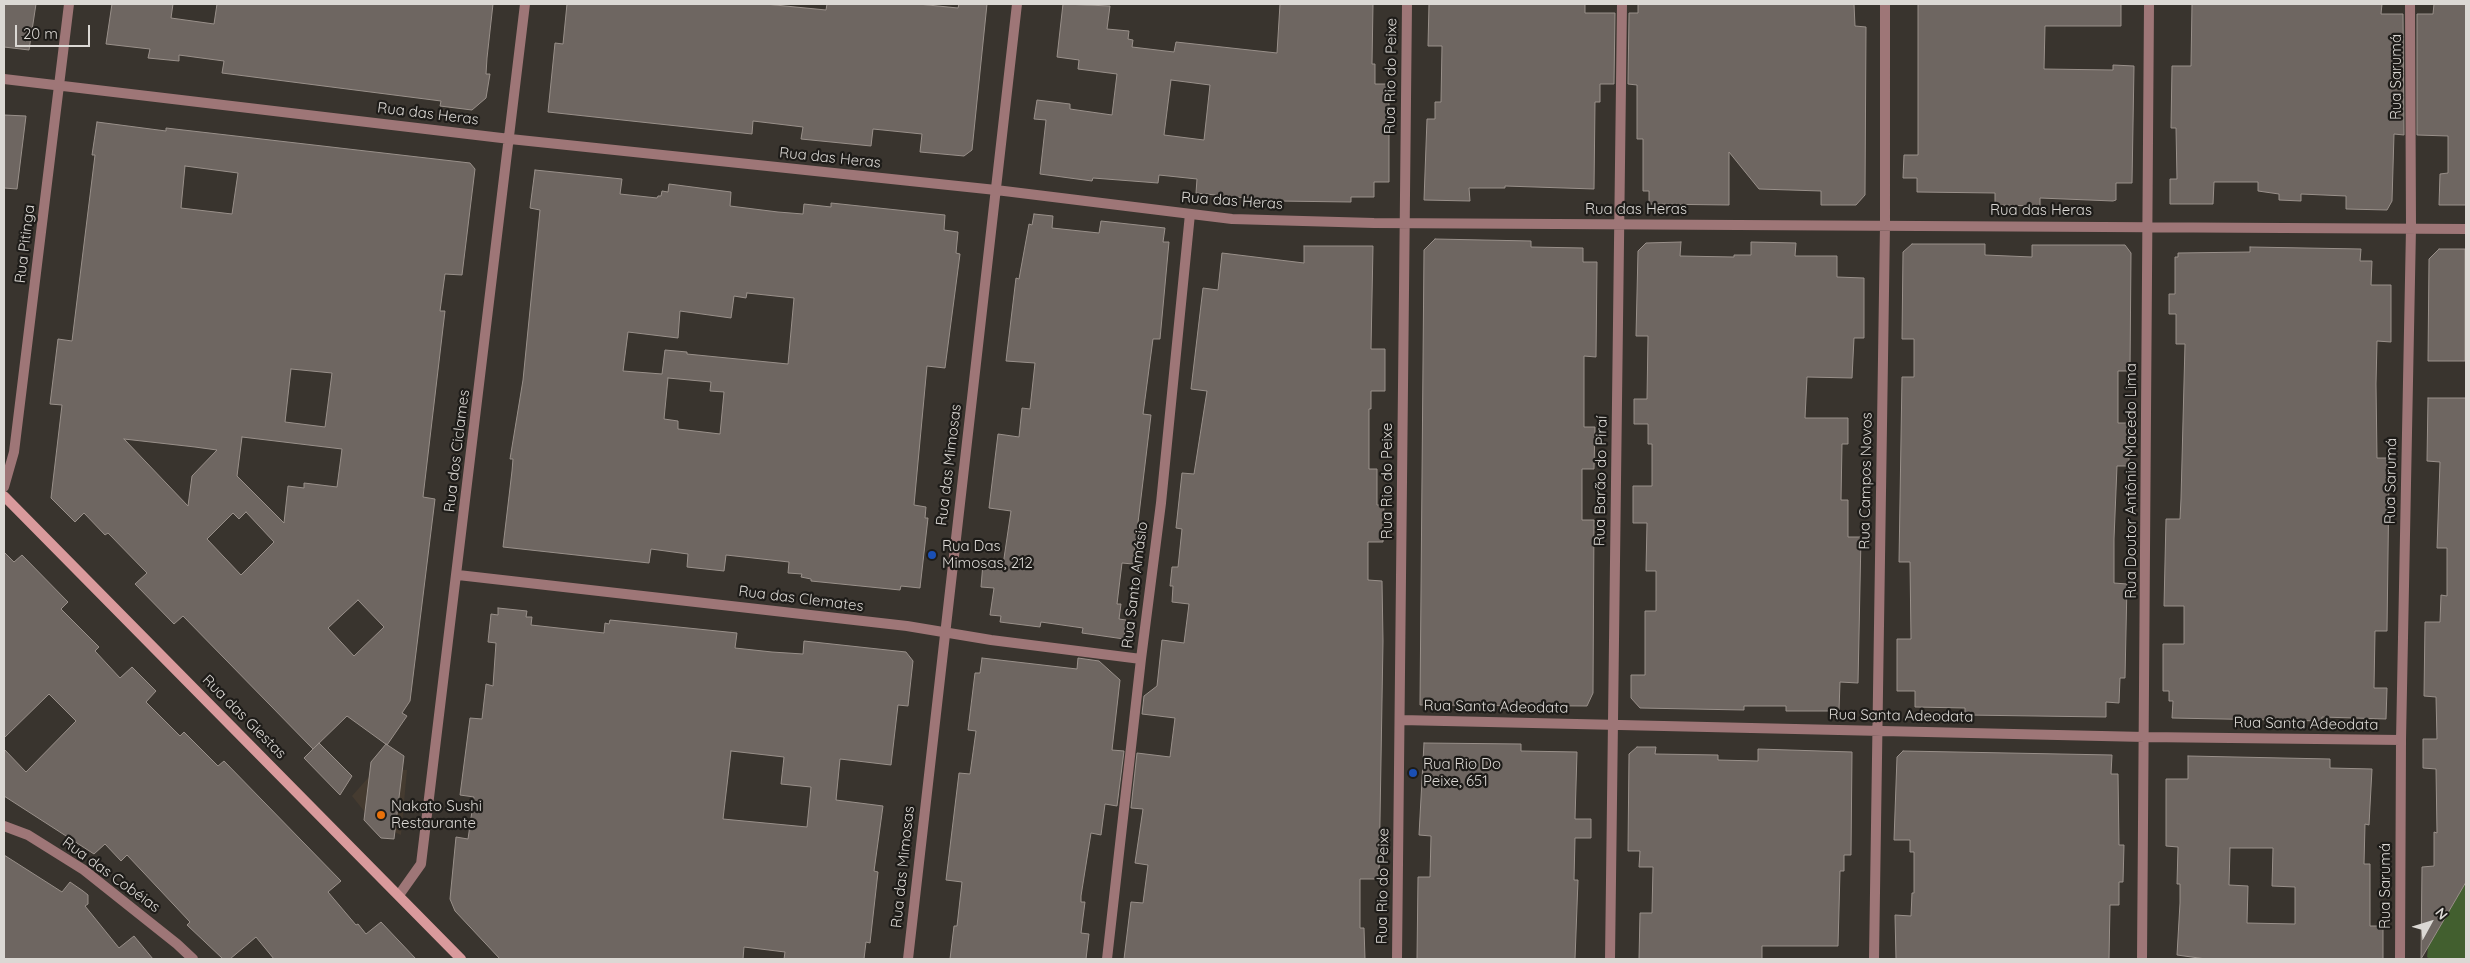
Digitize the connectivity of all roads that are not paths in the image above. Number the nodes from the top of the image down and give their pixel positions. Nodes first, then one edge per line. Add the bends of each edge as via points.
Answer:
1 (69, 4) edge
2 (525, 4) edge
3 (1017, 4) edge
4 (1407, 4) edge
5 (1622, 4) edge
6 (1885, 4) edge
7 (2149, 4) edge
8 (2410, 4) edge
9 (4, 79) edge
10 (59, 86) junction
11 (510, 139) junction
12 (996, 190) junction
13 (1190, 214) junction
14 (1404, 222) junction
15 (1620, 224) junction
16 (1885, 225) junction
17 (2147, 226) junction
18 (2411, 228) junction
19 (2466, 229) edge
20 (4, 487) edge
21 (4, 496) edge
22 (458, 574) junction
23 (944, 632) junction
24 (1141, 659) junction
25 (1400, 720) junction
26 (1612, 724) junction
27 (1878, 730) junction
28 (2145, 737) junction
29 (2401, 740) junction
30 (4, 826) edge
31 (399, 895) junction
32 (193, 959) edge
33 (462, 959) edge
34 (908, 959) edge
35 (1107, 959) edge
36 (1397, 959) edge
37 (1610, 959) edge
38 (1874, 959) edge
39 (2142, 959) edge
40 (2400, 959) edge

1 - 10 street, Rua Pitinga
2 - 11 street, Rua dos Ciclames
3 - 12 street, Rua das Mimosas
4 - 14 street, Rua Rio do Peixe
5 - 15 street, Rua Barão do Piraí
6 - 16 street, Rua Campos Novos
7 - 17 street, Rua Doutor Antônio Macedo Lima
8 - 18 street, Rua Sarumá
9 - 10 street, Rua das Heras
10 - 11 street, Rua das Heras
10 - 20 street, Rua Pitinga via 14,452
11 - 12 street, Rua das Heras
11 - 22 street, Rua dos Ciclames
12 - 13 street, Rua das Heras
12 - 23 street, Rua das Mimosas
13 - 14 street, Rua das Heras via 1232,219
13 - 24 street, Rua Santo Amásio via 1161,503
14 - 15 street, Rua das Heras
14 - 25 street, Rua Rio do Peixe
15 - 16 street, Rua das Heras
15 - 26 street, Rua Barão do Piraí
16 - 17 street, Rua das Heras
16 - 27 street, Rua Campos Novos
17 - 18 street, Rua das Heras
17 - 28 street, Rua Doutor Antônio Macedo Lima
18 - 19 street, Rua das Heras
18 - 29 street, Rua Sarumá
21 - 31 main road, Rua das Giestas
22 - 23 street, Rua das Clemates
22 - 31 street, Rua dos Ciclames via 421,864
23 - 24 street, Rua das Clemates
23 - 34 street, Rua das Mimosas
24 - 35 street, Rua Santo Amásio
25 - 26 street, Rua Santa Adeodata
25 - 36 street, Rua Rio do Peixe
26 - 27 street, Rua Santa Adeodata
26 - 37 street, Rua Barão do Piraí
27 - 28 street, Rua Santa Adeodata
27 - 38 street, Rua Campos Novos
28 - 29 street, Rua Santa Adeodata
28 - 39 street, Rua Doutor Antônio Macedo Lima
29 - 40 street, Rua Sarumá
30 - 32 street, Rua das Cobéias via 28,835 84,870
31 - 33 main road, Rua das Giestas

